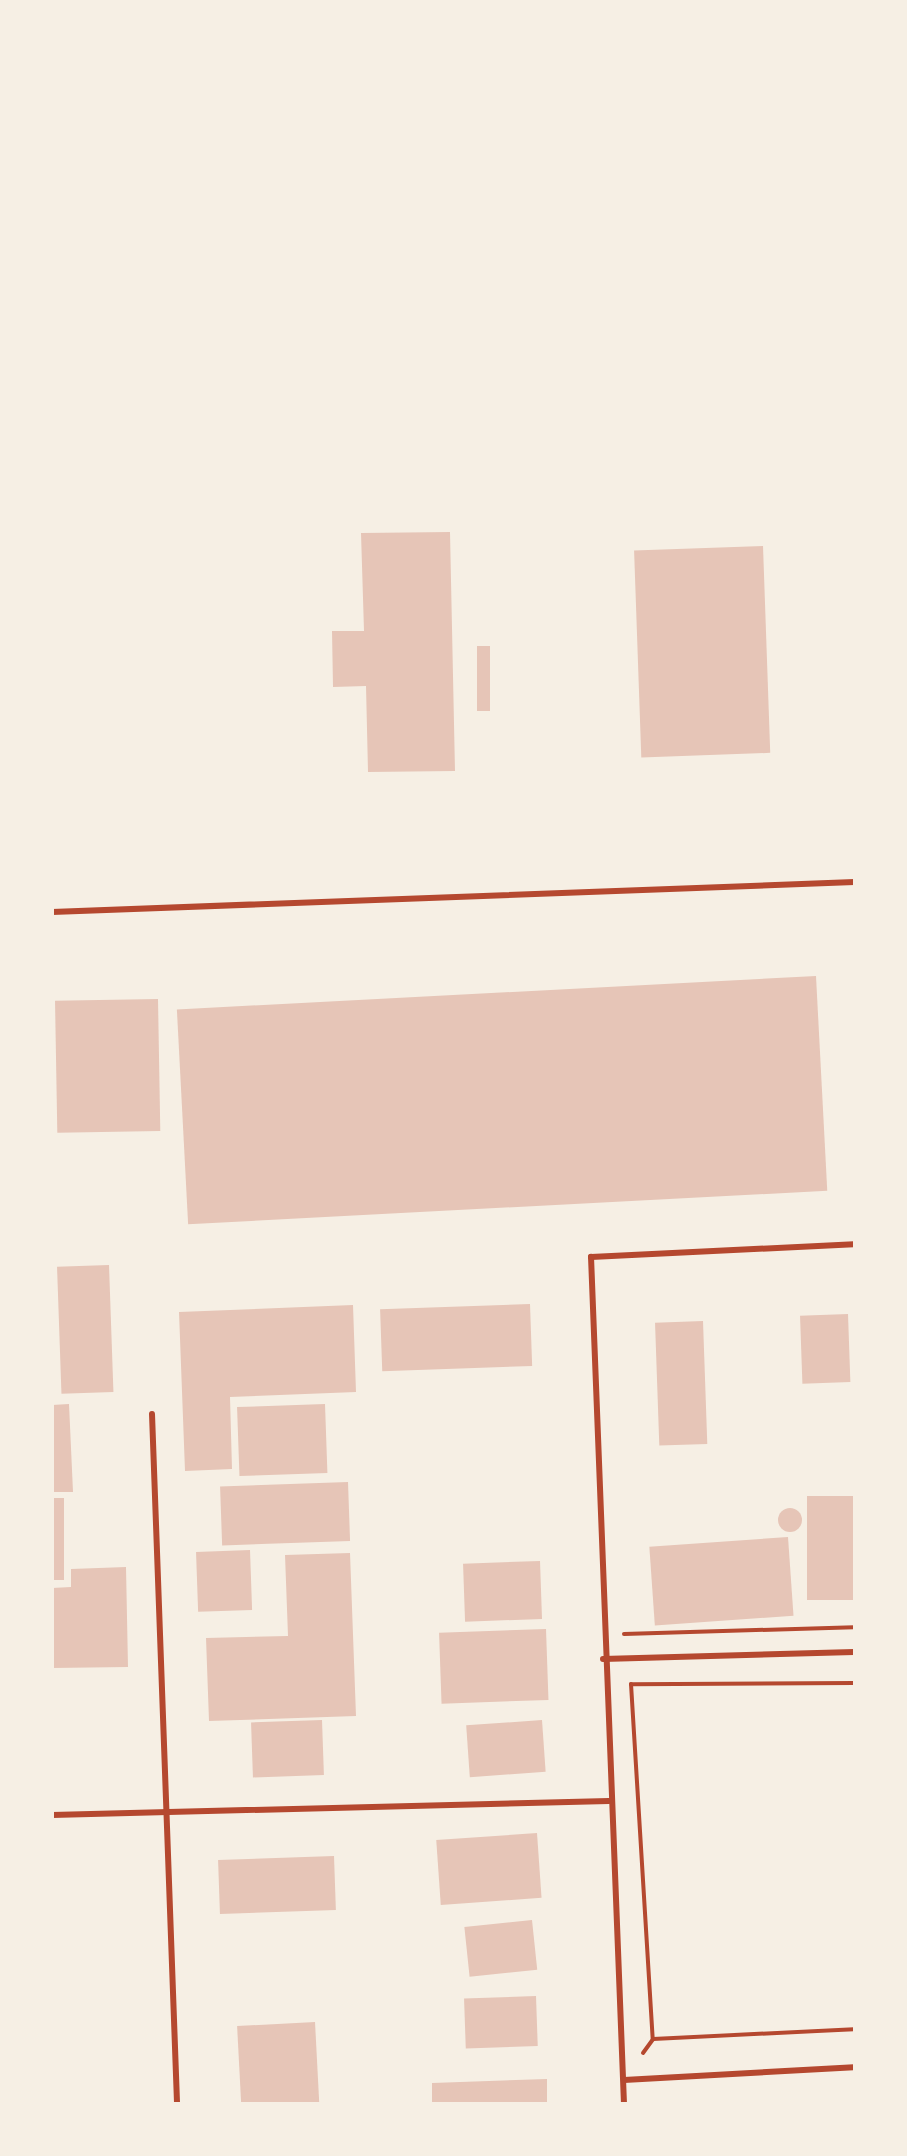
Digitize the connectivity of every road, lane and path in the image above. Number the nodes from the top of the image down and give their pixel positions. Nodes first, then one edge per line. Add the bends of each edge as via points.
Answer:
1 (855, 882) edge
2 (52, 912) edge
3 (855, 1244) edge
4 (152, 1414) dead end
5 (855, 1627) edge
6 (602, 1634) junction
7 (855, 1652) edge
8 (603, 1659) junction
9 (855, 1683) edge
10 (609, 1801) junction
11 (166, 1812) junction
12 (52, 1815) edge
13 (855, 2029) edge
14 (855, 2067) edge
15 (624, 2080) junction
16 (177, 2103) edge
17 (624, 2103) edge

1 - 2 street
3 - 6 street via 591,1257
4 - 11 street
5 - 6 path
6 - 8 street
7 - 8 street
8 - 10 street
9 - 13 path via 631,1684 653,2039
10 - 11 street
10 - 15 street
11 - 12 street
11 - 16 street
14 - 15 street
15 - 17 street

